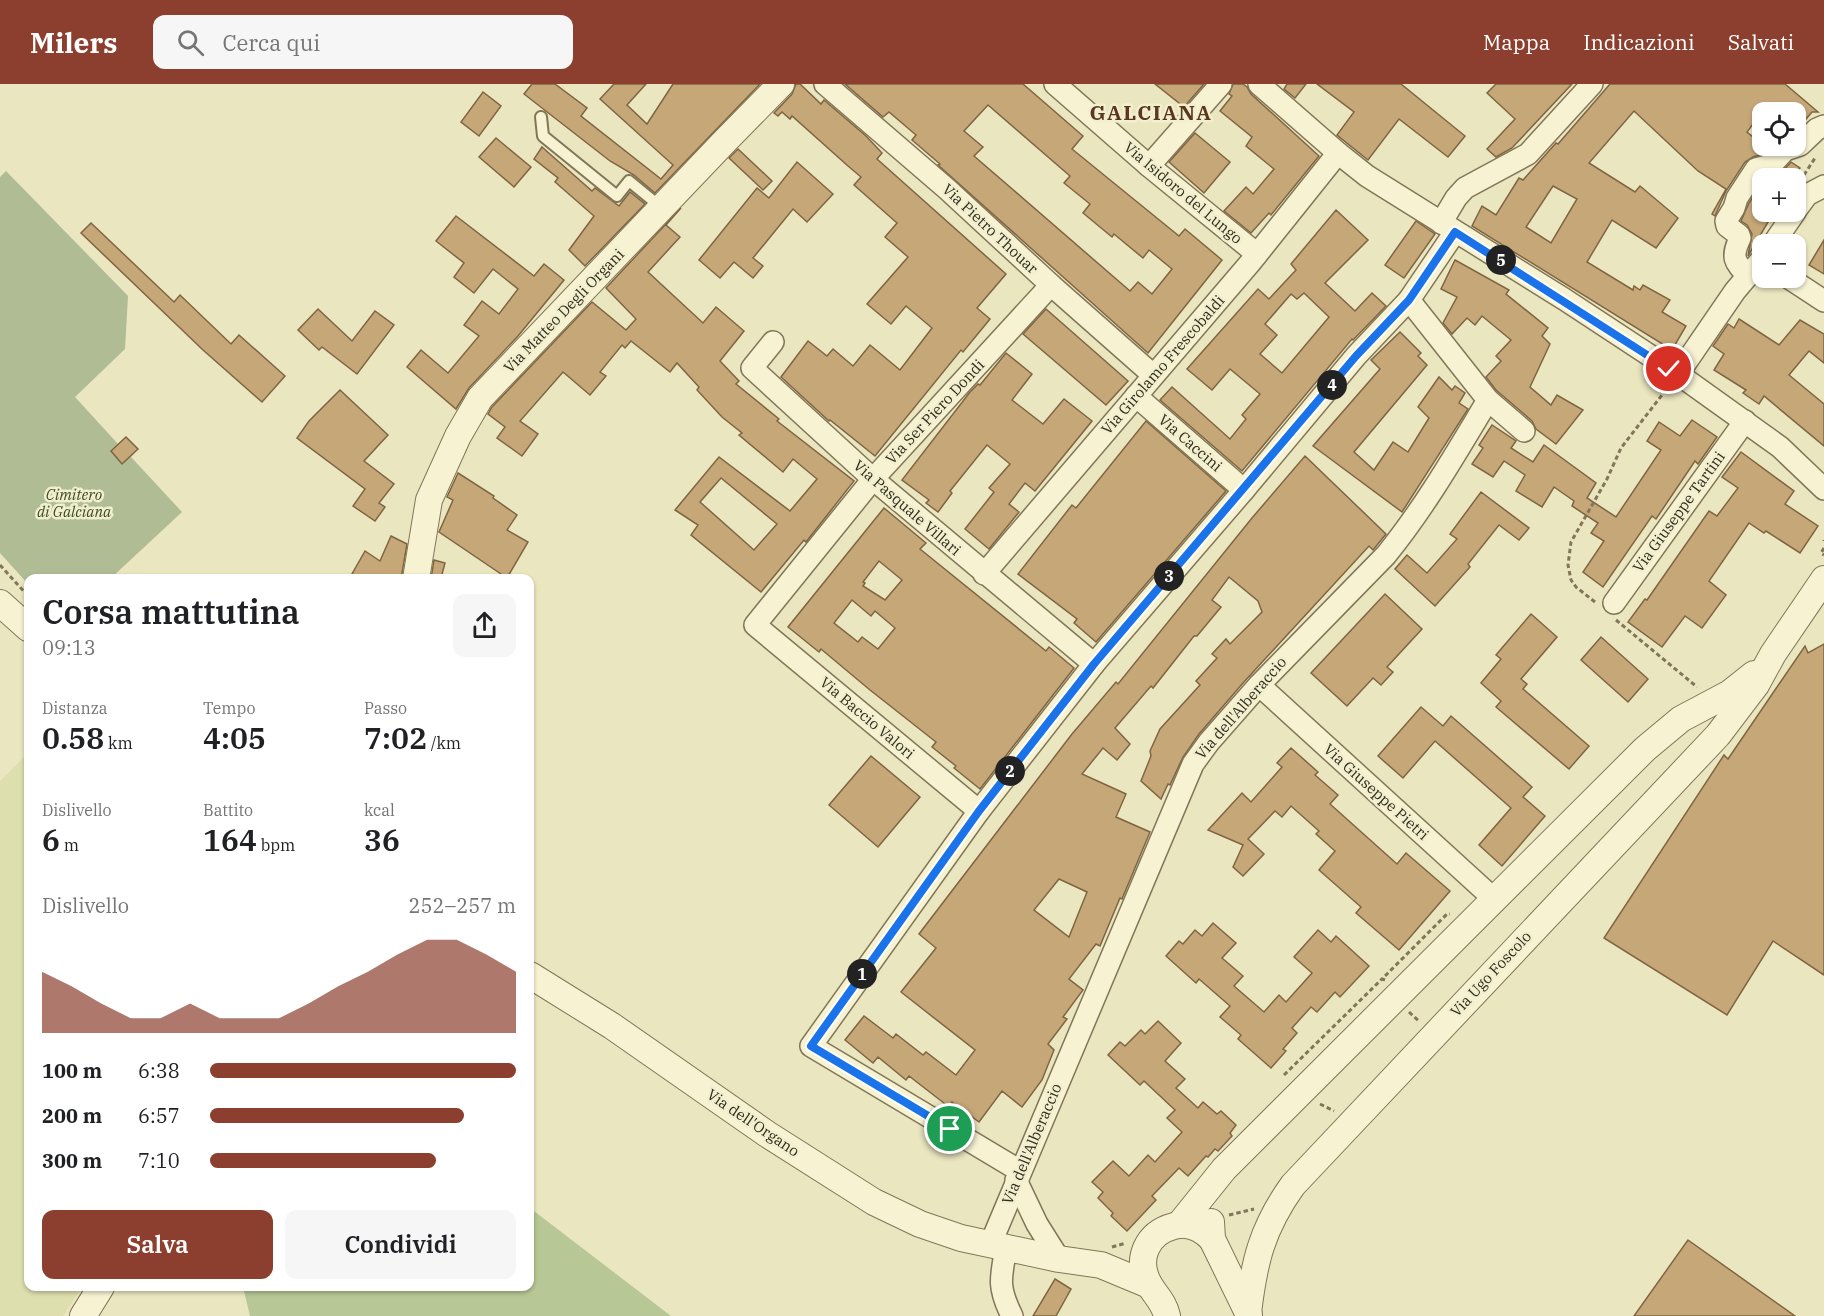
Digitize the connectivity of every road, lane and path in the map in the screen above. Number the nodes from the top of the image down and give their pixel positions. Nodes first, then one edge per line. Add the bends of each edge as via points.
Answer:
1 (781, 84) edge
2 (825, 84) edge
3 (1055, 84) edge
4 (1221, 84) edge
5 (1259, 84) edge
6 (1592, 84) edge
7 (542, 117) dead end
8 (1824, 126) edge
9 (1820, 150) dead end
10 (1338, 153) junction
11 (1149, 166) junction
12 (1806, 173) edge
13 (1824, 186) edge
14 (1806, 196) edge
15 (662, 208) junction
16 (1448, 227) junction
17 (1257, 254) junction
18 (1752, 271) edge
19 (1748, 276) junction
20 (1051, 285) junction
21 (1804, 288) edge
22 (1409, 300) junction
23 (1824, 301) edge
24 (773, 342) dead end
25 (1153, 375) junction
26 (1669, 379) junction
27 (1136, 396) junction
28 (1488, 400) junction
29 (1745, 421) junction
30 (1524, 431) dead end
31 (873, 479) junction
32 (1824, 489) edge
33 (1244, 490) junction
34 (1824, 548) edge
35 (1824, 555) edge
36 (0, 566) edge
37 (418, 574) edge
38 (984, 574) junction
39 (1824, 579) edge
40 (24, 592) edge
41 (0, 603) edge
42 (1609, 609) junction
43 (24, 624) edge
44 (754, 625) joint
45 (1773, 654) junction
46 (1094, 664) junction
47 (1259, 686) junction
48 (1702, 692) dead end
49 (979, 811) junction
50 (1494, 899) junction
51 (534, 977) edge
52 (1382, 979) dead end
53 (1411, 1013) dead end
54 (1421, 1023) dead end
55 (1284, 1075) dead end
56 (1320, 1104) dead end
57 (1336, 1113) dead end
58 (1018, 1176) junction
59 (1206, 1189) junction
60 (1256, 1208) dead end
61 (1179, 1225) junction
62 (1212, 1227) junction
63 (1138, 1244) junction
64 (998, 1247) junction
65 (1059, 1259) junction
66 (1101, 1265) junction
67 (1149, 1285) junction
68 (99, 1291) edge
69 (1249, 1315) edge
70 (83, 1316) edge
71 (1012, 1316) edge
72 (1167, 1316) edge

1 - 15 street, Via Matteo Degli Organi
2 - 20 street, Via Pietro Thouar
3 - 11 street, Via Isidoro del Lungo
4 - 11 street
5 - 10 street
6 - 16 street via 1528,154 1465,188 1456,198
7 - 15 lane via 543,136 617,196 629,181
8 - 19 street via 1800,145 1785,150 1771,165 1756,169 1737,198 1726,221 1739,235 1735,262
9 - 12 path
10 - 16 street
10 - 17 street, Via Girolamo Frescobaldi
11 - 17 street, Via Isidoro del Lungo
13 - 14 street
15 - 37 street, Via Matteo Degli Organi via 480,398 429,500
16 - 22 street
16 - 26 street via 1564,299
17 - 25 street, Via Girolamo Frescobaldi
18 - 19 street
19 - 26 street
20 - 25 street, Via Pietro Thouar
20 - 31 street, Via Ser Piero Dondi
21 - 23 street
22 - 28 street
22 - 33 street via 1356,356
24 - 31 street, Via Pasquale Villari via 752,368
25 - 27 street, Via Girolamo Frescobaldi
26 - 29 street
26 - 42 path via 1662,395 1621,448 1569,549 1571,580
27 - 33 street, Via Caccini
27 - 38 street, Via Girolamo Frescobaldi
28 - 30 street
28 - 47 street, Via dell'Alberaccio via 1405,531
29 - 32 street via 1780,447
29 - 42 street, Via Giuseppe Tartini
31 - 38 street, Via Pasquale Villari
31 - 44 street, Via Ser Piero Dondi
33 - 46 street
34 - 35 path
36 - 40 path
38 - 46 street, Via Pasquale Villari
39 - 45 street, Via Ugo Foscolo
41 - 43 street
42 - 48 path
44 - 49 street, Via Baccio Valori
45 - 50 street, Via Ugo Foscolo via 1739,687 1670,727
45 - 69 street, Via Ugo Foscolo via 1756,685 1718,735 1293,1185 1272,1216 1261,1243
46 - 49 street
47 - 50 street, Via Giuseppe Pietri
47 - 58 street, Via dell'Alberaccio via 1199,754 1186,778
49 - 58 street via 811,1046
50 - 59 street, Via Ugo Foscolo
51 - 64 street, Via dell'Organo via 874,1202 920,1224
52 - 55 path
53 - 54 path
56 - 57 path
58 - 64 street, Via dell'Alberaccio
58 - 65 street via 1037,1224
59 - 61 street, Via Ugo Foscolo
59 - 62 street, Via Ugo Foscolo
60 - 62 path
61 - 62 street via 1202,1230
61 - 63 street, Via Ugo Foscolo
62 - 69 street, Via Ugo Foscolo
63 - 66 street, Via Ugo Foscolo
63 - 66 path via 1101,1249
63 - 67 street
64 - 65 street
64 - 71 street, Via dell'Alberaccio via 1003,1298
65 - 66 street
66 - 67 street
67 - 72 street
68 - 70 street

